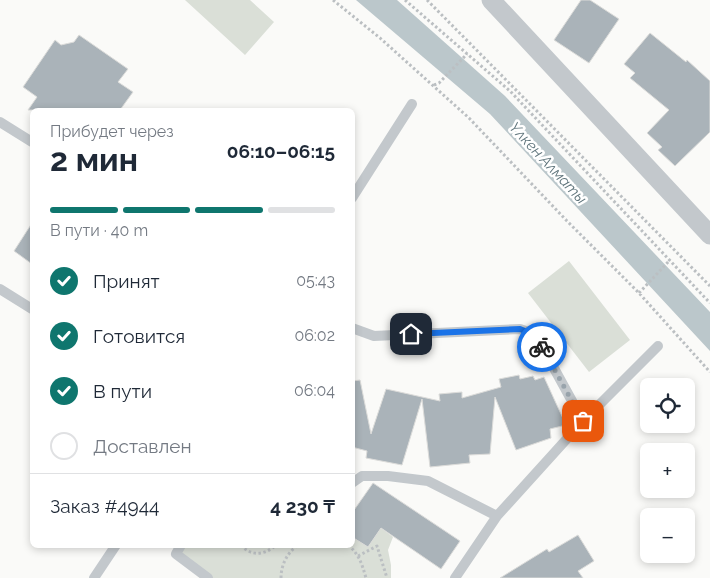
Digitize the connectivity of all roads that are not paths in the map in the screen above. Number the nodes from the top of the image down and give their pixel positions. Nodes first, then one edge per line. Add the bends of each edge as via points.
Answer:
1 (491, 0) edge
2 (412, 104) dead end
3 (0, 122) edge
4 (30, 141) edge
5 (355, 193) edge
6 (710, 235) edge
7 (0, 289) edge
8 (30, 308) edge
9 (355, 329) edge
10 (658, 346) dead end
11 (583, 421) junction
12 (355, 481) edge
13 (497, 516) junction
14 (114, 548) edge
15 (179, 548) edge
16 (94, 578) edge
17 (208, 578) edge
18 (455, 578) edge

1 - 6 street
2 - 5 lane
3 - 4 lane
7 - 8 lane
9 - 11 lane via 374,336 520,329 530,333 539,341
10 - 11 lane
11 - 13 lane
12 - 13 lane via 362,476 388,476 428,481
13 - 18 lane
14 - 16 lane
15 - 17 lane via 176,554

